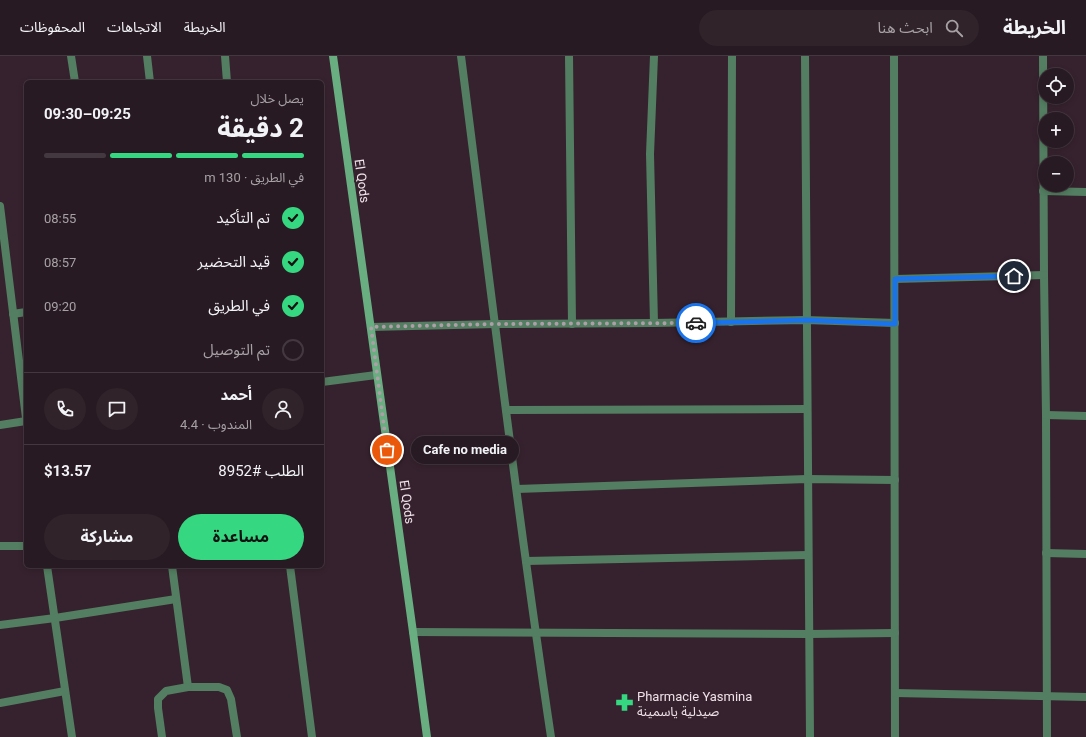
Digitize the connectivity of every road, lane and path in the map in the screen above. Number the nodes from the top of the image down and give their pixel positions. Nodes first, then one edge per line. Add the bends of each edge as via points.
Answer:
1 (71, 56) edge
2 (147, 56) edge
3 (224, 56) edge
4 (333, 56) edge
5 (461, 56) edge
6 (569, 56) edge
7 (654, 56) edge
8 (732, 56) edge
9 (805, 56) edge
10 (894, 56) edge
11 (1043, 56) edge
12 (75, 80) edge
13 (150, 80) edge
14 (227, 80) edge
15 (1043, 156) edge
16 (1043, 192) edge
17 (1074, 192) edge
18 (1086, 192) edge
19 (0, 206) edge
20 (1044, 275) junction
21 (895, 279) junction
22 (24, 312) edge
23 (13, 314) junction
24 (806, 320) junction
25 (731, 322) junction
26 (654, 323) junction
27 (495, 324) junction
28 (572, 324) junction
29 (895, 324) junction
30 (371, 327) junction
31 (376, 375) junction
32 (324, 382) edge
33 (24, 402) edge
34 (807, 409) junction
35 (506, 410) junction
36 (1046, 415) junction
37 (1086, 416) edge
38 (24, 421) edge
39 (0, 425) edge
40 (807, 479) junction
41 (895, 480) junction
42 (517, 489) junction
43 (0, 546) edge
44 (24, 546) edge
45 (1046, 554) junction
46 (1086, 554) edge
47 (808, 555) junction
48 (526, 561) junction
49 (47, 568) edge
50 (172, 568) edge
51 (290, 568) edge
52 (176, 599) junction
53 (55, 618) junction
54 (0, 625) edge
55 (413, 632) junction
56 (536, 632) junction
57 (895, 633) junction
58 (808, 634) junction
59 (188, 687) junction
60 (65, 691) junction
61 (895, 693) junction
62 (1047, 696) junction
63 (1086, 697) edge
64 (0, 703) edge
65 (72, 737) edge
66 (162, 737) edge
67 (237, 737) edge
68 (312, 737) edge
69 (427, 737) edge
70 (551, 737) edge
71 (810, 737) edge
72 (895, 737) edge
73 (1047, 737) edge

1 - 12 street
2 - 13 street
3 - 14 street
4 - 30 street, El Qods
5 - 27 street
6 - 28 street
7 - 26 street via 650,154
8 - 25 street
9 - 24 street
10 - 21 street
11 - 15 street
16 - 20 street
17 - 18 street
19 - 23 street
20 - 21 street
20 - 36 street
21 - 29 street
22 - 23 street
23 - 33 street
24 - 25 street
24 - 29 street
24 - 34 street
25 - 26 street
26 - 28 street
27 - 28 street
27 - 30 street
27 - 35 street
29 - 41 street
30 - 31 street, El Qods
31 - 32 street
31 - 55 street, El Qods
34 - 35 street
34 - 40 street
35 - 42 street
36 - 37 street
36 - 45 street
38 - 39 street
40 - 41 street
40 - 42 street
40 - 47 street
41 - 57 street
42 - 48 street
43 - 44 street
45 - 46 street
45 - 62 street
47 - 48 street
47 - 58 street
48 - 56 street
49 - 53 street
50 - 52 street
51 - 68 street
52 - 53 street
52 - 59 street
53 - 54 street
53 - 60 street
55 - 56 street
55 - 69 street, El Qods
56 - 58 street
56 - 70 street
57 - 58 street
57 - 61 street
58 - 71 street
59 - 66 street via 166,690 158,699
59 - 67 street via 219,687 227,690 231,699
60 - 64 street
60 - 65 street
61 - 62 street
61 - 72 street
62 - 63 street
62 - 73 street

